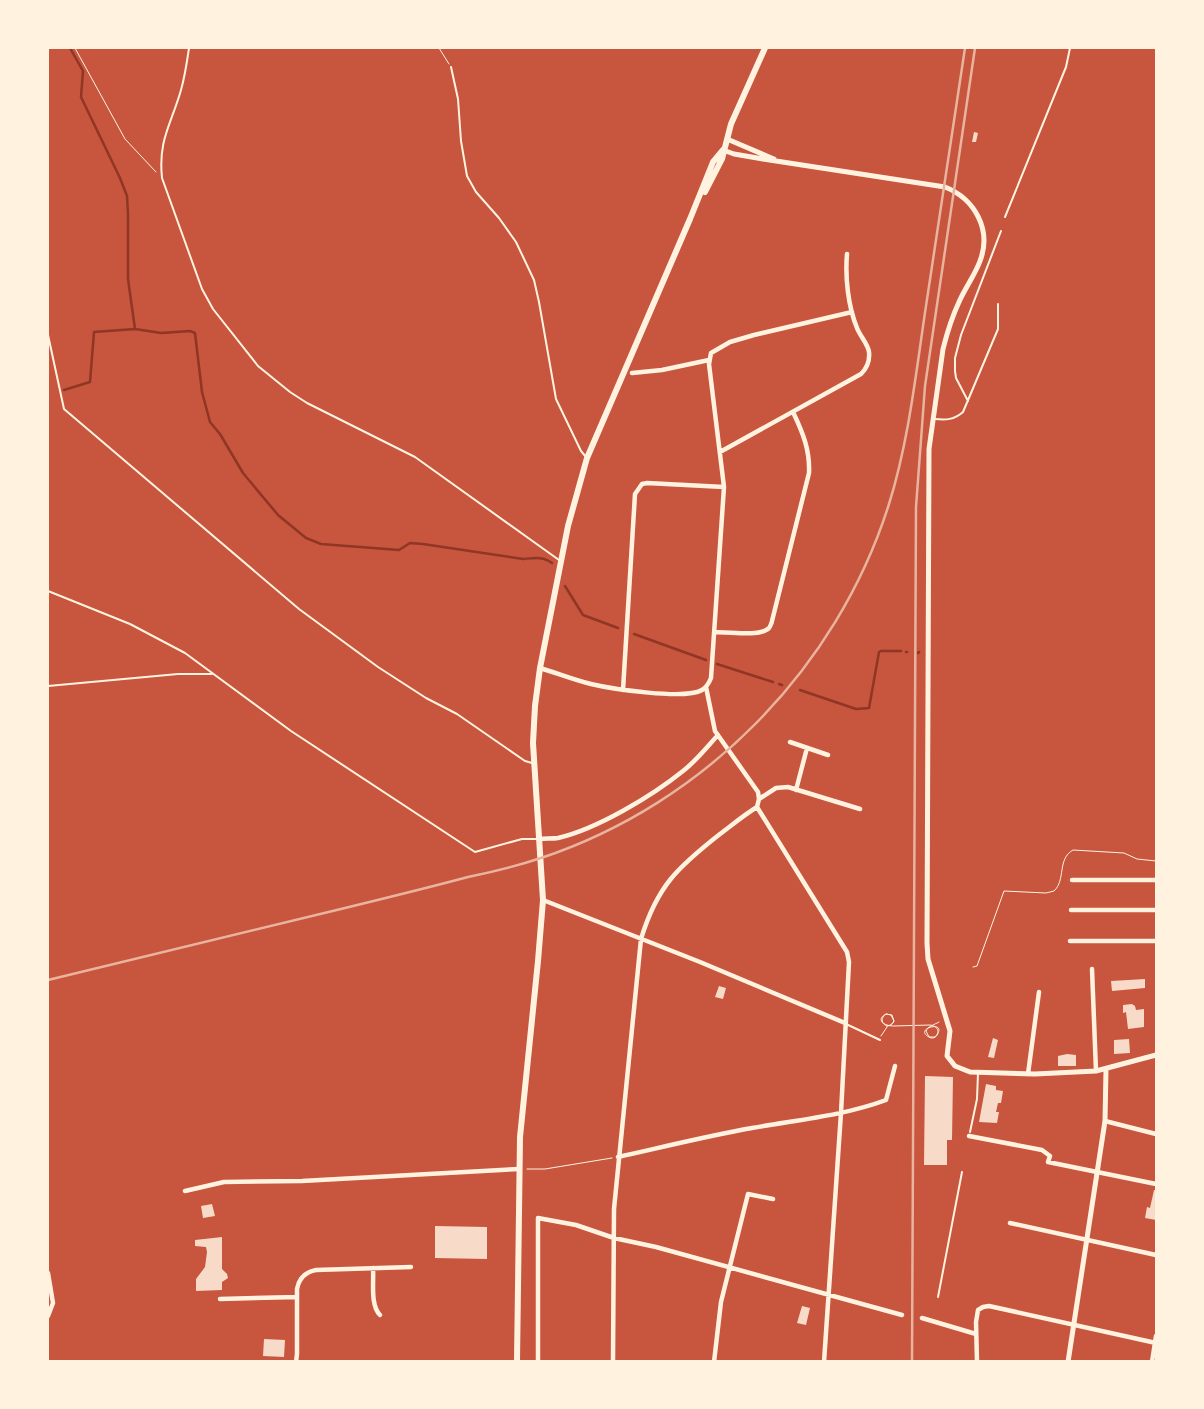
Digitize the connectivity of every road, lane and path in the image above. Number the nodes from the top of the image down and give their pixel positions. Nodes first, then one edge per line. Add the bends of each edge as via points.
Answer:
1 (75, 48) edge
2 (189, 48) edge
3 (439, 48) edge
4 (765, 48) edge
5 (1070, 48) edge
6 (450, 67) joint
7 (726, 139) junction
8 (723, 150) junction
9 (779, 162) junction
10 (162, 178) junction
11 (1005, 217) dead end
12 (1001, 231) dead end
13 (847, 254) dead end
14 (998, 304) dead end
15 (852, 312) junction
16 (48, 335) edge
17 (709, 360) junction
18 (632, 373) dead end
19 (968, 402) junction
20 (793, 412) junction
21 (933, 419) junction
22 (720, 452) junction
23 (587, 458) junction
24 (724, 488) junction
25 (561, 561) junction
26 (48, 591) edge
27 (714, 632) junction
28 (540, 668) junction
29 (212, 674) junction
30 (48, 686) edge
31 (706, 688) junction
32 (623, 690) junction
33 (718, 735) junction
34 (790, 742) dead end
35 (807, 748) junction
36 (828, 755) dead end
37 (536, 763) junction
38 (796, 790) junction
39 (759, 799) junction
40 (757, 806) junction
41 (860, 809) dead end
42 (539, 839) junction
43 (1156, 861) edge
44 (1072, 880) dead end
45 (1156, 880) edge
46 (543, 900) junction
47 (1071, 910) dead end
48 (1156, 910) edge
49 (642, 940) junction
50 (1070, 941) dead end
51 (1156, 941) edge
52 (973, 967) dead end
53 (1092, 969) dead end
54 (1039, 992) dead end
55 (947, 1018) junction
56 (845, 1023) junction
57 (886, 1026) junction
58 (927, 1029) junction
59 (938, 1032) junction
60 (880, 1040) joint
61 (1156, 1055) edge
62 (895, 1066) dead end
63 (1106, 1069) junction
64 (1096, 1071) junction
65 (978, 1073) junction
66 (1028, 1074) junction
67 (841, 1112) junction
68 (1105, 1121) junction
69 (970, 1134) joint
70 (1156, 1134) edge
71 (618, 1157) junction
72 (519, 1169) junction
73 (962, 1172) dead end
74 (1098, 1172) junction
75 (1156, 1184) edge
76 (185, 1192) dead end
77 (772, 1198) dead end
78 (1010, 1223) dead end
79 (614, 1238) junction
80 (1087, 1240) junction
81 (1156, 1255) edge
82 (411, 1267) dead end
83 (373, 1268) junction
84 (729, 1268) junction
85 (48, 1273) edge
86 (828, 1294) junction
87 (296, 1297) junction
88 (938, 1297) dead end
89 (220, 1299) dead end
90 (380, 1314) dead end
91 (902, 1315) dead end
92 (48, 1316) edge
93 (922, 1318) dead end
94 (1074, 1326) junction
95 (976, 1334) junction
96 (1156, 1336) edge
97 (1156, 1343) edge
98 (296, 1362) edge
99 (517, 1362) edge
100 (538, 1362) edge
101 (613, 1362) edge
102 (714, 1362) edge
103 (824, 1362) edge
104 (977, 1362) edge
105 (1068, 1362) edge
106 (1152, 1362) edge

1 - 10 path via 125,139
2 - 10 lane via 181,90 163,146
3 - 6 path
4 - 7 main road
5 - 11 lane via 1066,68
6 - 23 lane via 458,99 460,140 467,176 516,242 534,280 556,398
7 - 8 main road
7 - 9 street
8 - 9 street
8 - 23 main road via 713,162
9 - 21 street via 945,187 968,201 976,212 984,234 983,252 947,334
10 - 25 lane via 205,296 258,366 299,398 415,456
12 - 19 lane via 961,335 956,358 956,378
13 - 15 street
14 - 19 lane via 998,329
15 - 17 street via 736,340 711,352
15 - 20 street via 861,339 868,348 865,370
16 - 37 lane via 64,408 299,609 378,668 457,714 525,761
17 - 18 street
17 - 22 street
19 - 21 lane via 957,417
20 - 22 street
20 - 27 street via 806,442 809,473 772,621 764,631 757,633
21 - 55 street via 929,458 927,943 928,959
22 - 24 street
23 - 25 main road via 573,503
24 - 27 street
24 - 32 street via 647,483 642,484 635,494
25 - 28 main road
26 - 29 lane via 152,635 185,653
27 - 31 street via 711,678
28 - 32 street
28 - 37 main road via 534,716
29 - 30 lane
29 - 42 lane via 291,731 475,852
31 - 32 street via 672,694
31 - 33 street
33 - 39 street via 758,792
33 - 42 street via 684,770 655,791 584,829 557,838
34 - 35 street
35 - 36 street
35 - 38 street
37 - 42 main road
38 - 39 street via 776,788
38 - 41 street
39 - 40 street
40 - 49 street via 674,874 654,905
40 - 56 street via 847,952
42 - 46 main road
43 - 52 path via 1124,853 1073,850 1066,855 1060,883 1054,891 1004,891 977,966
44 - 45 street
46 - 49 street
46 - 72 main road
47 - 48 street
49 - 56 street
49 - 71 street
50 - 51 street
53 - 64 street
54 - 66 street
55 - 58 path
55 - 65 street via 951,1036 947,1052 949,1060 961,1069
56 - 60 lane
56 - 67 street
57 - 57 path via 881,1020 886,1014 891,1015 894,1020
57 - 59 path via 933,1026
57 - 60 path
58 - 59 path via 934,1026
58 - 59 path via 931,1038
61 - 63 street
62 - 67 street via 886,1100
63 - 64 street
63 - 68 street
64 - 66 street
65 - 66 street
65 - 69 lane
67 - 71 street
67 - 86 street
68 - 70 street
68 - 74 street
69 - 74 street via 1042,1150 1050,1156 1048,1162
71 - 72 path via 545,1169
71 - 79 street
72 - 76 street via 224,1182
72 - 99 main road
73 - 88 lane
74 - 75 street
74 - 80 street
77 - 84 street via 748,1194
78 - 80 street
79 - 84 street
79 - 100 street via 576,1225 538,1218
79 - 101 street
80 - 81 street
80 - 94 street
82 - 83 street
83 - 87 street via 310,1271 300,1279
83 - 90 street via 374,1304
84 - 86 street
84 - 102 street via 721,1302
85 - 92 street via 53,1303
86 - 91 street
86 - 103 street
87 - 89 street
87 - 98 street
93 - 95 street
94 - 95 street via 989,1306 978,1310
94 - 97 street
94 - 105 street
95 - 104 street
96 - 97 street
97 - 106 street

